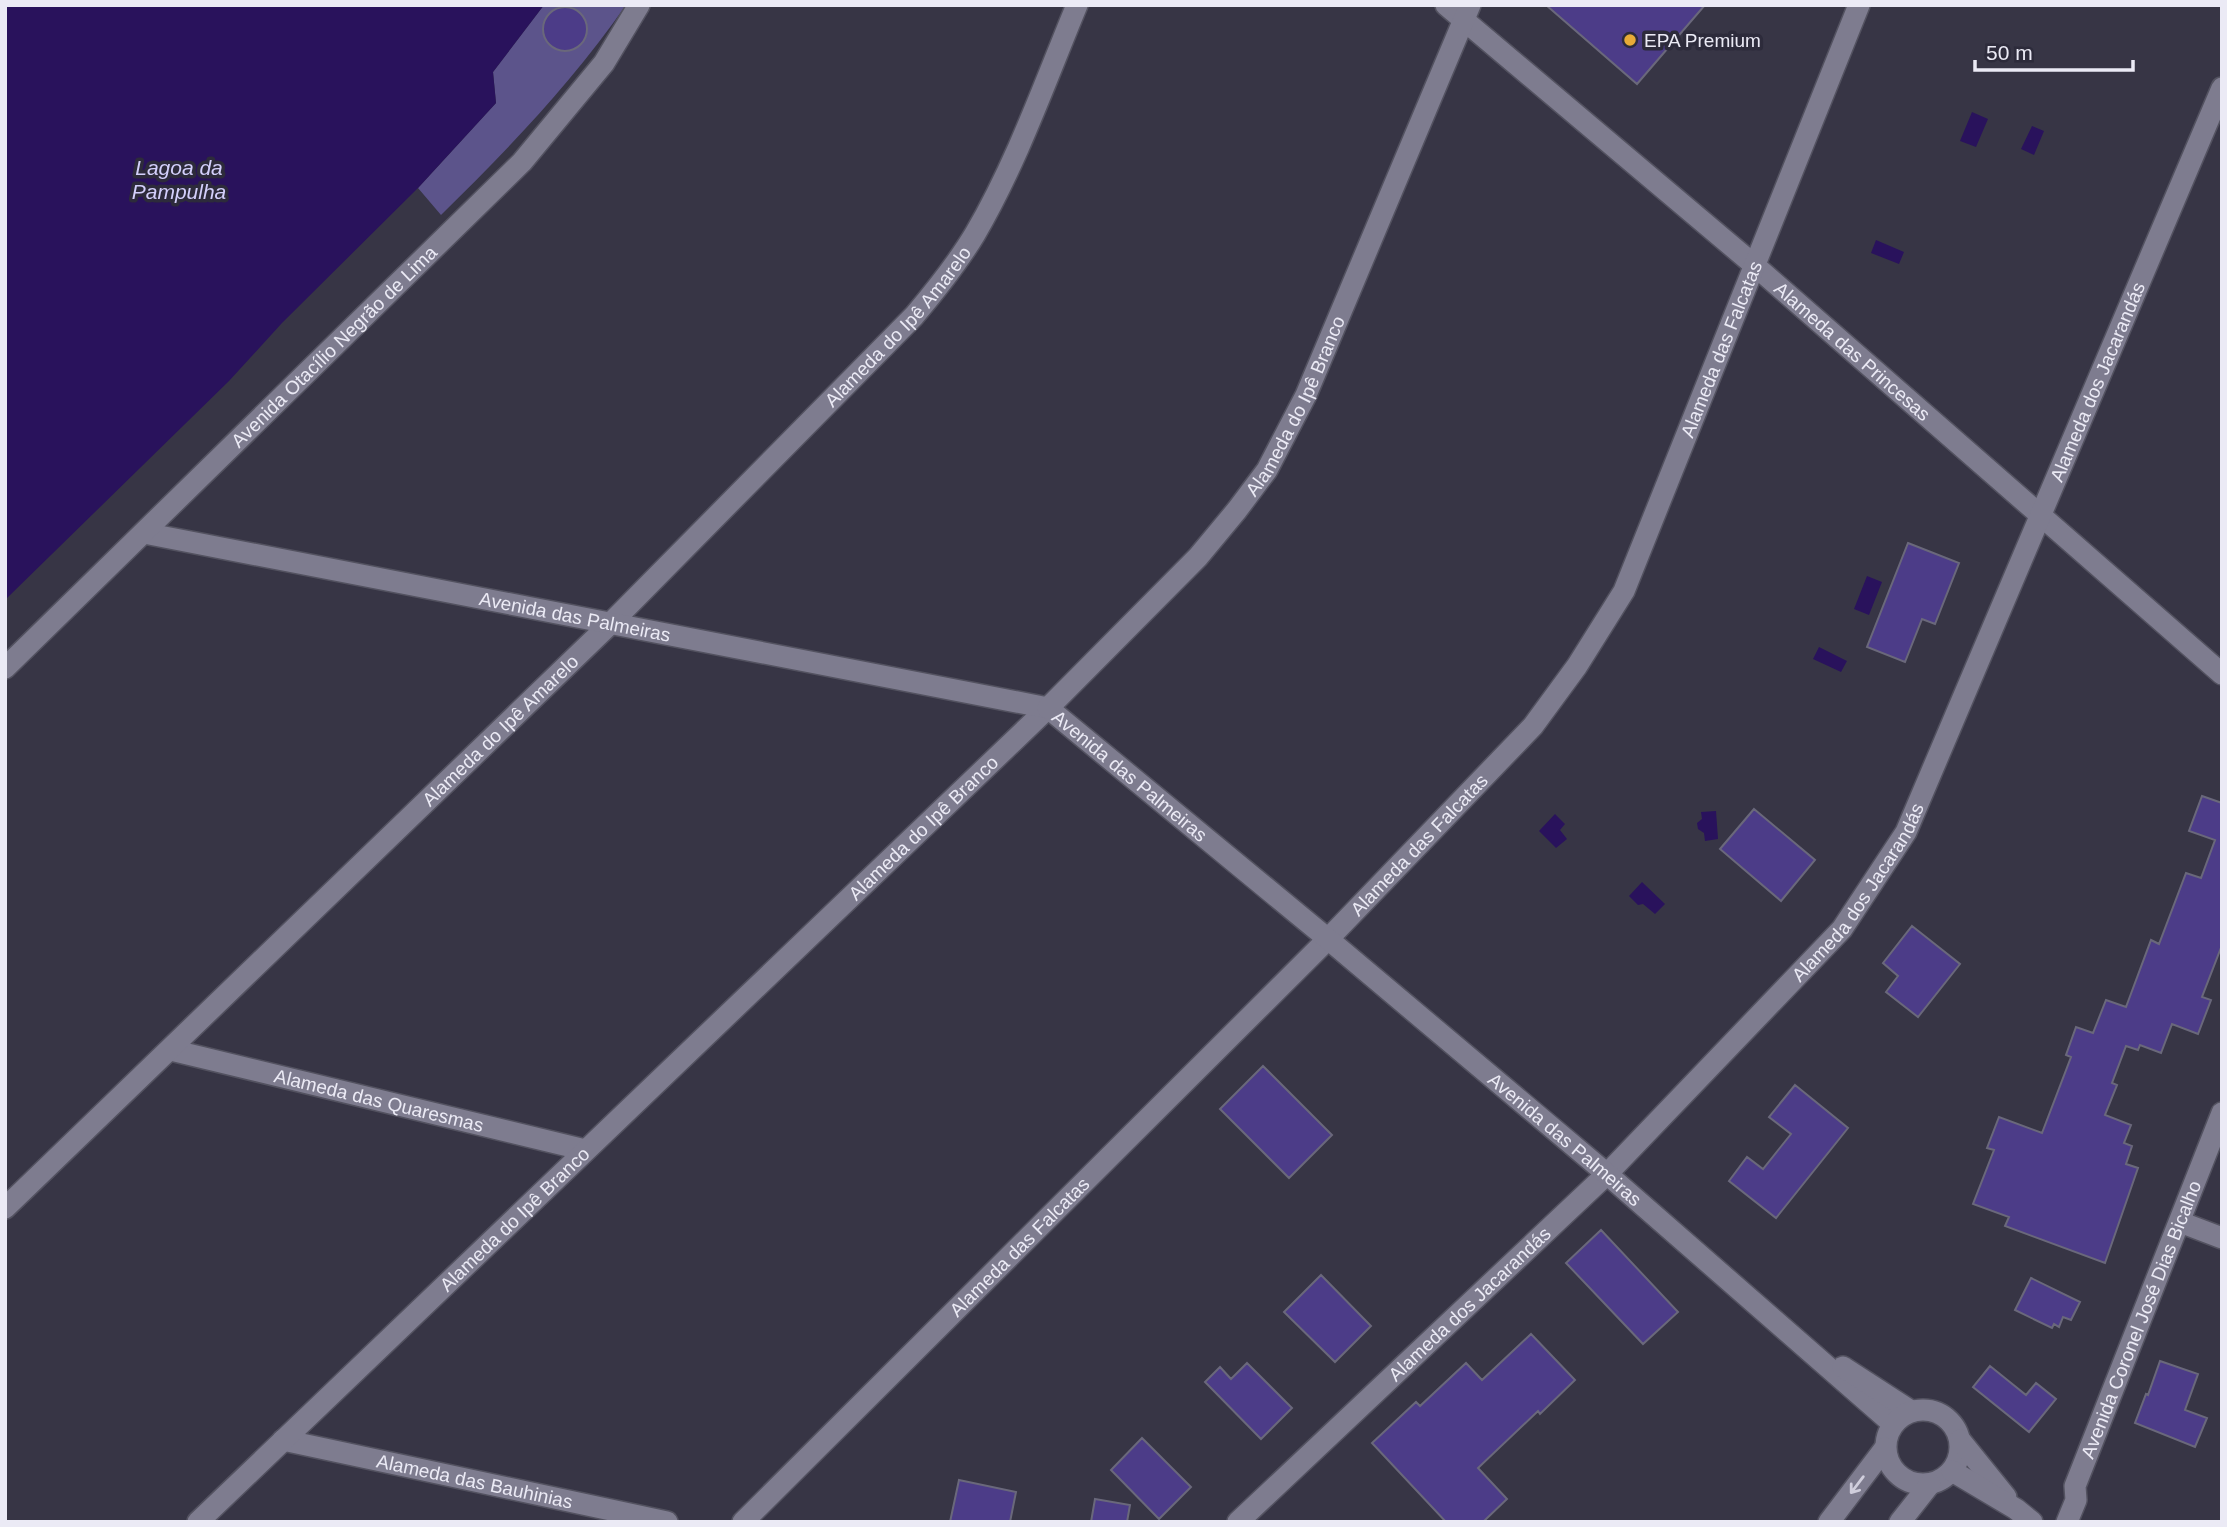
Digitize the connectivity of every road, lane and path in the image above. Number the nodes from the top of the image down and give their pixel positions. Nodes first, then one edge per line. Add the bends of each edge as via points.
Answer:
1 (639, 5) edge
2 (1077, 5) edge
3 (1446, 5) edge
4 (1859, 5) edge
5 (1467, 13) edge
6 (2222, 88) edge
7 (1753, 264) junction
8 (2041, 514) junction
9 (144, 533) junction
10 (610, 624) junction
11 (5, 668) edge
12 (2222, 674) edge
13 (1048, 708) junction
14 (1328, 939) junction
15 (171, 1050) junction
16 (2222, 1113) edge
17 (585, 1150) junction
18 (1607, 1174) junction
19 (5, 1209) edge
20 (2179, 1222) junction
21 (2222, 1238) edge
22 (1785, 1329) junction
23 (1911, 1411) junction
24 (1893, 1424) junction
25 (284, 1440) junction
26 (1960, 1440) junction
27 (1885, 1448) junction
28 (1952, 1471) junction
29 (1930, 1484) junction
30 (2075, 1486) junction
31 (2024, 1515) edge
32 (198, 1522) edge
33 (667, 1522) edge
34 (743, 1522) edge
35 (1238, 1522) edge
36 (1829, 1522) edge
37 (1900, 1522) edge
38 (2051, 1522) edge
39 (2067, 1522) edge

1 - 9 street, Avenida Otacílio Negrão de Lima via 604,63 522,162
2 - 10 street, Alameda do Ipê Amarelo via 988,210 944,279 888,344
3 - 5 street, Alameda das Princesas
4 - 7 street, Alameda das Falcatas
5 - 7 street, Alameda das Princesas
5 - 13 street, Alameda do Ipê Branco via 1306,395 1267,470 1198,557
6 - 8 street, Alameda dos Jacarandás
7 - 8 street, Alameda das Princesas
7 - 14 street, Alameda das Falcatas via 1624,591 1590,645 1534,726
8 - 12 street, Alameda das Princesas
8 - 18 street, Alameda dos Jacarandás via 1906,832 1842,929
9 - 10 street, Avenida das Palmeiras
9 - 11 street, Avenida Otacílio Negrão de Lima
10 - 13 street, Avenida das Palmeiras
10 - 15 street, Alameda do Ipê Amarelo
13 - 14 street, Avenida das Palmeiras
13 - 17 street, Alameda do Ipê Branco
14 - 18 street, Avenida das Palmeiras
14 - 34 street, Alameda das Falcatas
15 - 17 street, Alameda das Quaresmas
15 - 19 street, Alameda do Ipê Amarelo
16 - 20 street, Avenida Coronel José Dias Bicalho
17 - 25 street, Alameda do Ipê Branco
18 - 22 street, Avenida das Palmeiras
18 - 35 street, Alameda dos Jacarandás
20 - 21 street
20 - 30 street, Avenida Coronel José Dias Bicalho
22 - 23 street, Avenida das Palmeiras
22 - 24 street, Avenida das Palmeiras
23 - 24 street
23 - 26 street via 1937,1411 1956,1428
24 - 27 street
25 - 32 street, Alameda do Ipê Branco
25 - 33 street, Alameda das Bauhinias
26 - 28 street
26 - 31 street
27 - 29 street via 1894,1472 1905,1480
27 -> 36 street
28 - 29 street
28 - 31 street
29 - 37 street
30 - 38 street, Avenida Coronel José Dias Bicalho via 2064,1495
30 - 39 street, Avenida Coronel José Dias Bicalho via 2076,1500

